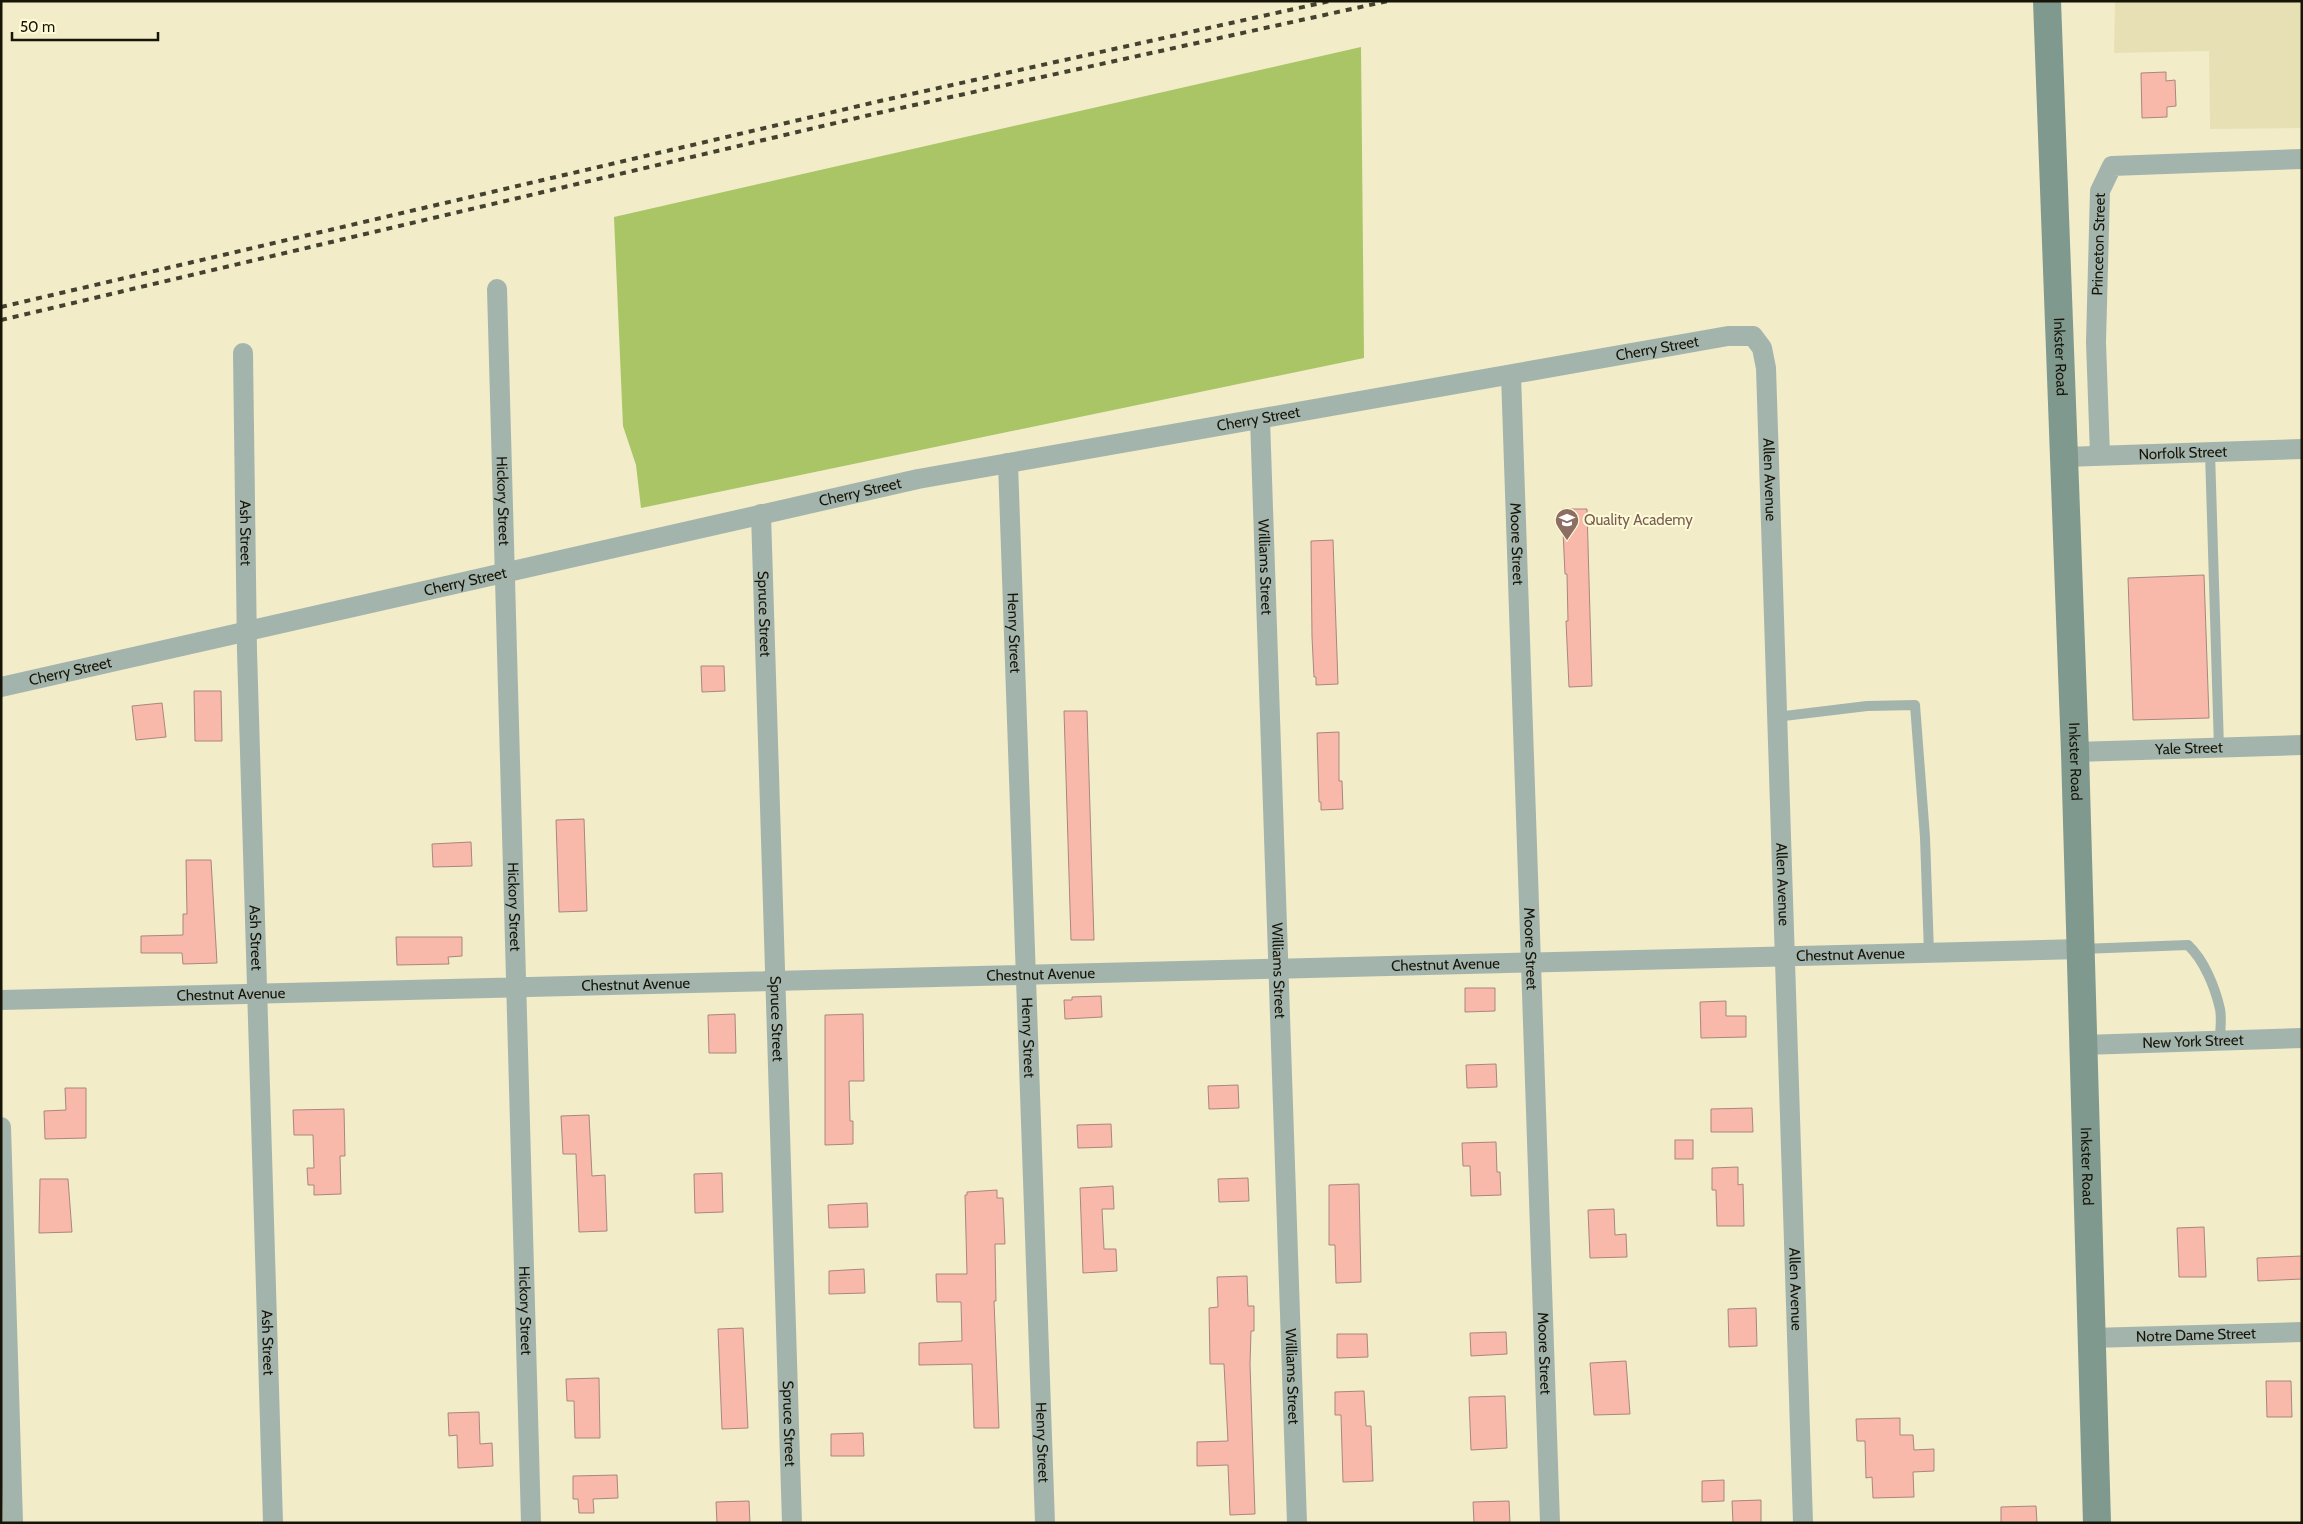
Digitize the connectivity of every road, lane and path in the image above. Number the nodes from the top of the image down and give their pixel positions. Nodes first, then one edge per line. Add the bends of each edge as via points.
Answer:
1 (2047, 1) edge
2 (2302, 160) edge
3 (497, 289) dead end
4 (1728, 336) joint
5 (243, 353) dead end
6 (1511, 375) junction
7 (1260, 419) junction
8 (2302, 449) edge
9 (2210, 452) junction
10 (2100, 455) junction
11 (2064, 457) junction
12 (1008, 463) junction
13 (761, 514) junction
14 (504, 572) junction
15 (247, 631) junction
16 (1, 686) edge
17 (1776, 716) junction
18 (2302, 745) edge
19 (2219, 748) junction
20 (2075, 752) junction
21 (2081, 949) junction
22 (1929, 953) junction
23 (1784, 956) junction
24 (1531, 962) junction
25 (1279, 969) junction
26 (1026, 974) junction
27 (775, 981) junction
28 (516, 988) junction
29 (257, 994) junction
30 (1, 1000) edge
31 (2302, 1038) edge
32 (2220, 1040) junction
33 (2084, 1045) junction
34 (1, 1127) edge
35 (2302, 1332) edge
36 (2091, 1338) junction
37 (13, 1523) edge
38 (273, 1523) edge
39 (531, 1523) edge
40 (792, 1523) edge
41 (1045, 1523) edge
42 (1297, 1523) edge
43 (1550, 1523) edge
44 (1803, 1523) edge
45 (2097, 1523) edge

1 - 11 main road, Inkster Road
2 - 10 street, Princeton Street via 2112,166 2100,191 2096,342
3 - 14 street, Hickory Street
4 - 6 street, Cherry Street
4 - 17 street, Allen Avenue via 1753,336 1762,348 1766,368
5 - 15 street, Ash Street
6 - 7 street, Cherry Street
6 - 24 street, Moore Street
7 - 12 street, Cherry Street
7 - 25 street, Williams Street
8 - 9 street, Norfolk Street
9 - 10 street, Norfolk Street
9 - 19 lane
10 - 11 street, Norfolk Street
11 - 20 main road, Inkster Road
12 - 13 street, Cherry Street via 918,479
12 - 26 street, Henry Street
13 - 14 street, Cherry Street
13 - 27 street, Spruce Street
14 - 15 street, Cherry Street
14 - 28 street, Hickory Street
15 - 16 street, Cherry Street
15 - 29 street, Ash Street
17 - 22 lane via 1867,706 1915,706 1925,837
17 - 23 street, Allen Avenue
18 - 19 street, Yale Street
19 - 20 street, Yale Street
20 - 21 main road, Inkster Road
21 - 22 street, Chestnut Avenue
21 - 32 lane via 2188,945 2199,955 2220,1010
21 - 33 main road, Inkster Road
22 - 23 street, Chestnut Avenue
23 - 24 street, Chestnut Avenue
23 - 44 street, Allen Avenue
24 - 25 street, Chestnut Avenue
24 - 43 street, Moore Street
25 - 26 street, Chestnut Avenue
25 - 42 street, Williams Street
26 - 27 street, Chestnut Avenue
26 - 41 street, Henry Street
27 - 28 street, Chestnut Avenue
27 - 40 street, Spruce Street
28 - 29 street, Chestnut Avenue
28 - 39 street, Hickory Street
29 - 30 street, Chestnut Avenue
29 - 38 street, Ash Street
31 - 32 street, New York Street
32 - 33 street, New York Street
33 - 36 main road, Inkster Road
34 - 37 street
35 - 36 street, Notre Dame Street
36 - 45 main road, Inkster Road

